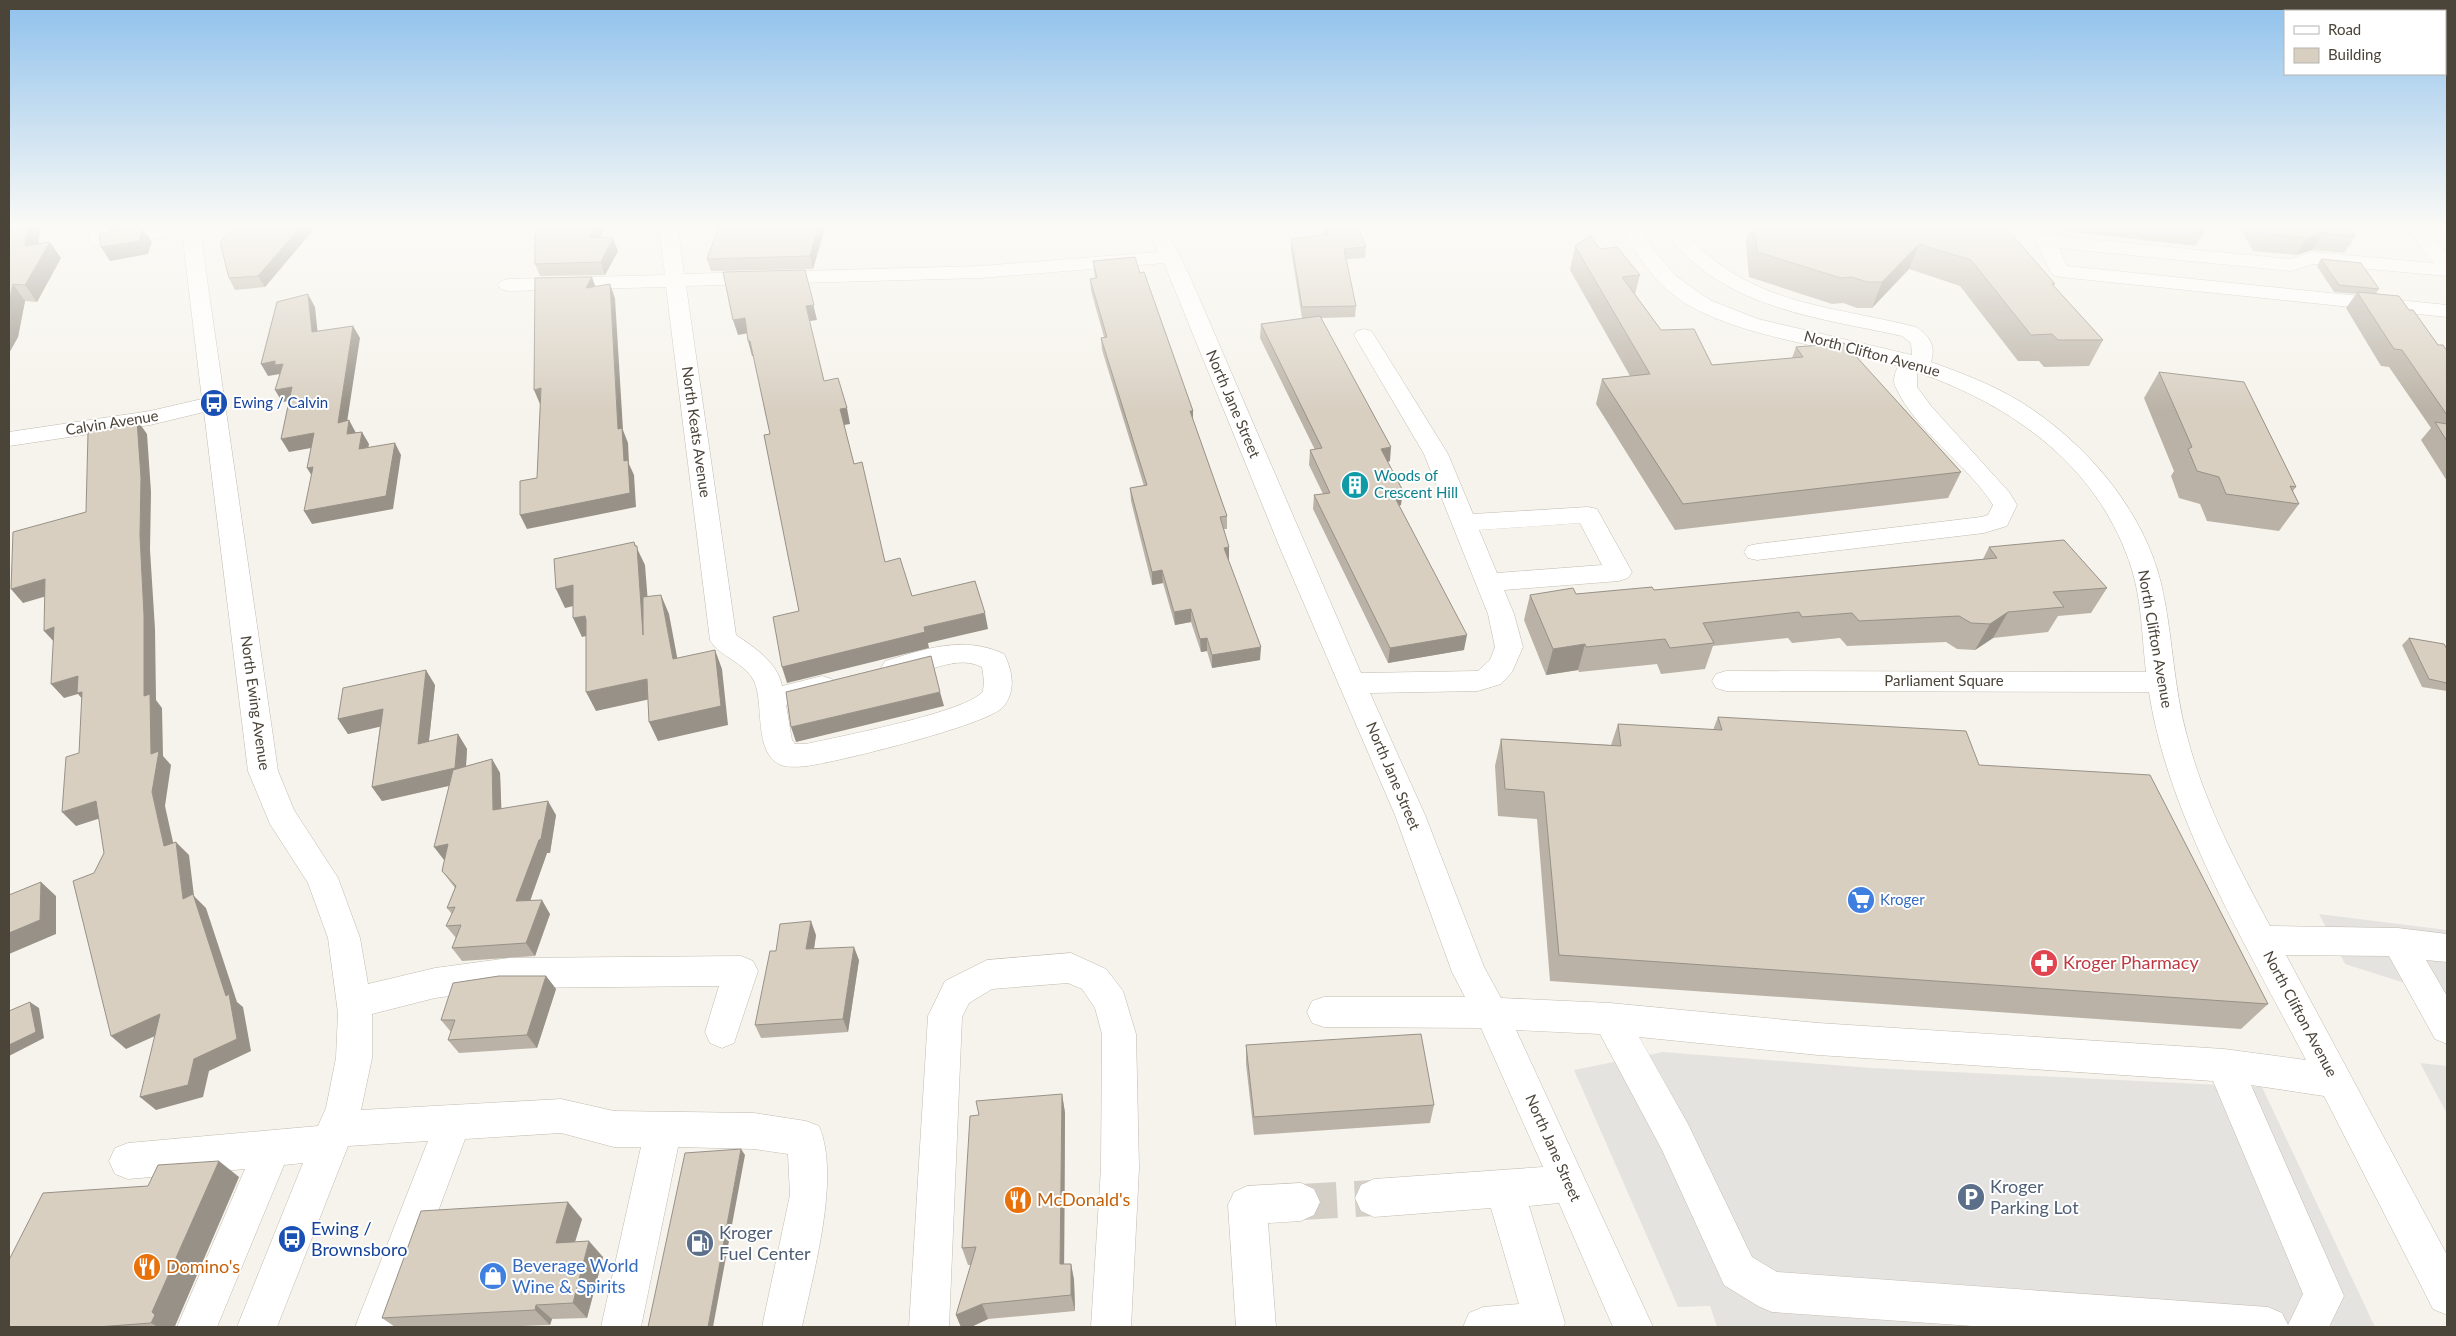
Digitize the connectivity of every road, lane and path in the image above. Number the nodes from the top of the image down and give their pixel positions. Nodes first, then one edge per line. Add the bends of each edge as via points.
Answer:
1 (198, 286) edge
2 (676, 286) edge
3 (1183, 286) edge
4 (1677, 286) edge
5 (1742, 286) edge
6 (2208, 286) edge
7 (2447, 311) edge
8 (1364, 335) dead end
9 (1915, 363) junction
10 (214, 403) junction
11 (9, 440) edge
12 (1463, 523) junction
13 (1757, 552) dead end
14 (1487, 583) junction
15 (1726, 681) dead end
16 (2161, 682) junction
17 (1353, 683) junction
18 (770, 699) junction
19 (2261, 940) junction
20 (2398, 942) junction
21 (2447, 948) edge
22 (354, 1003) junction
23 (1324, 1012) dead end
24 (1491, 1013) junction
25 (1610, 1020) junction
26 (2447, 1028) edge
27 (722, 1032) dead end
28 (2224, 1065) junction
29 (2336, 1081) junction
30 (453, 1123) junction
31 (663, 1130) junction
32 (333, 1136) junction
33 (273, 1148) junction
34 (128, 1160) dead end
35 (1569, 1184) junction
36 (1504, 1190) junction
37 (1374, 1198) tunnel mouth
38 (1301, 1202) tunnel mouth
39 (2447, 1295) edge
40 (197, 1327) edge
41 (256, 1327) edge
42 (375, 1327) edge
43 (621, 1327) edge
44 (782, 1327) edge
45 (929, 1327) edge
46 (1111, 1327) edge
47 (1256, 1327) edge
48 (1483, 1327) edge
49 (1633, 1327) edge
50 (2268, 1327) edge
51 (2307, 1327) edge

1 - 10 street, North Ewing Avenue
2 - 18 street, North Keats Avenue via 724,640 767,677
3 - 17 street, North Jane Street
4 - 9 street, North Clifton Avenue via 1708,307 1758,325
5 - 9 street via 1800,307 1909,331 1923,344
6 - 7 street
8 - 12 street via 1436,454
9 - 13 street via 1905,374 1906,387 2000,496 2005,505 1998,520 1984,525
9 - 16 street, North Clifton Avenue via 1968,383 2030,418 2067,449 2102,490 2126,527 2145,572
10 - 11 street, Calvin Avenue via 150,418
10 - 22 street, North Ewing Avenue via 264,771 281,815 322,878 344,938
12 - 14 street
12 - 14 street via 1588,515 1619,572
14 - 17 street via 1501,614 1509,647 1502,665 1491,677 1478,681
15 - 16 street, Parliament Square
16 - 19 street, North Clifton Avenue via 2173,740 2192,796
17 - 24 street, North Jane Street via 1410,815 1469,972
18 - 18 street via 778,743 787,755 806,755 966,716 992,702 1000,684 994,660 983,653 963,652
19 - 20 street
19 - 29 street, North Clifton Avenue
20 - 21 street
20 - 26 street
22 - 27 street via 435,983 509,973 741,971
22 - 32 street, North Ewing Avenue via 354,1058 344,1108
23 - 24 street
24 - 25 street
24 - 35 street, North Jane Street
25 - 28 street via 1818,1039
25 - 50 street via 1675,1137 1738,1271 1772,1292
28 - 29 street
28 - 51 street via 2324,1296
29 - 39 street, North Clifton Avenue
30 - 31 street via 561,1116 614,1129
30 - 32 street
30 - 42 street
31 - 43 street
31 - 44 street via 754,1131 806,1139 809,1195
32 - 33 street
32 - 41 street, North Ewing Avenue
33 - 34 street
33 - 40 street
35 - 36 street
35 - 49 street, North Jane Street
36 - 37 street
36 - 48 street via 1545,1323
38 - 47 street via 1247,1205
45 - 46 street via 945,1016 957,992 987,975 1070,968 1094,979 1112,1002 1119,1034 1120,1168

